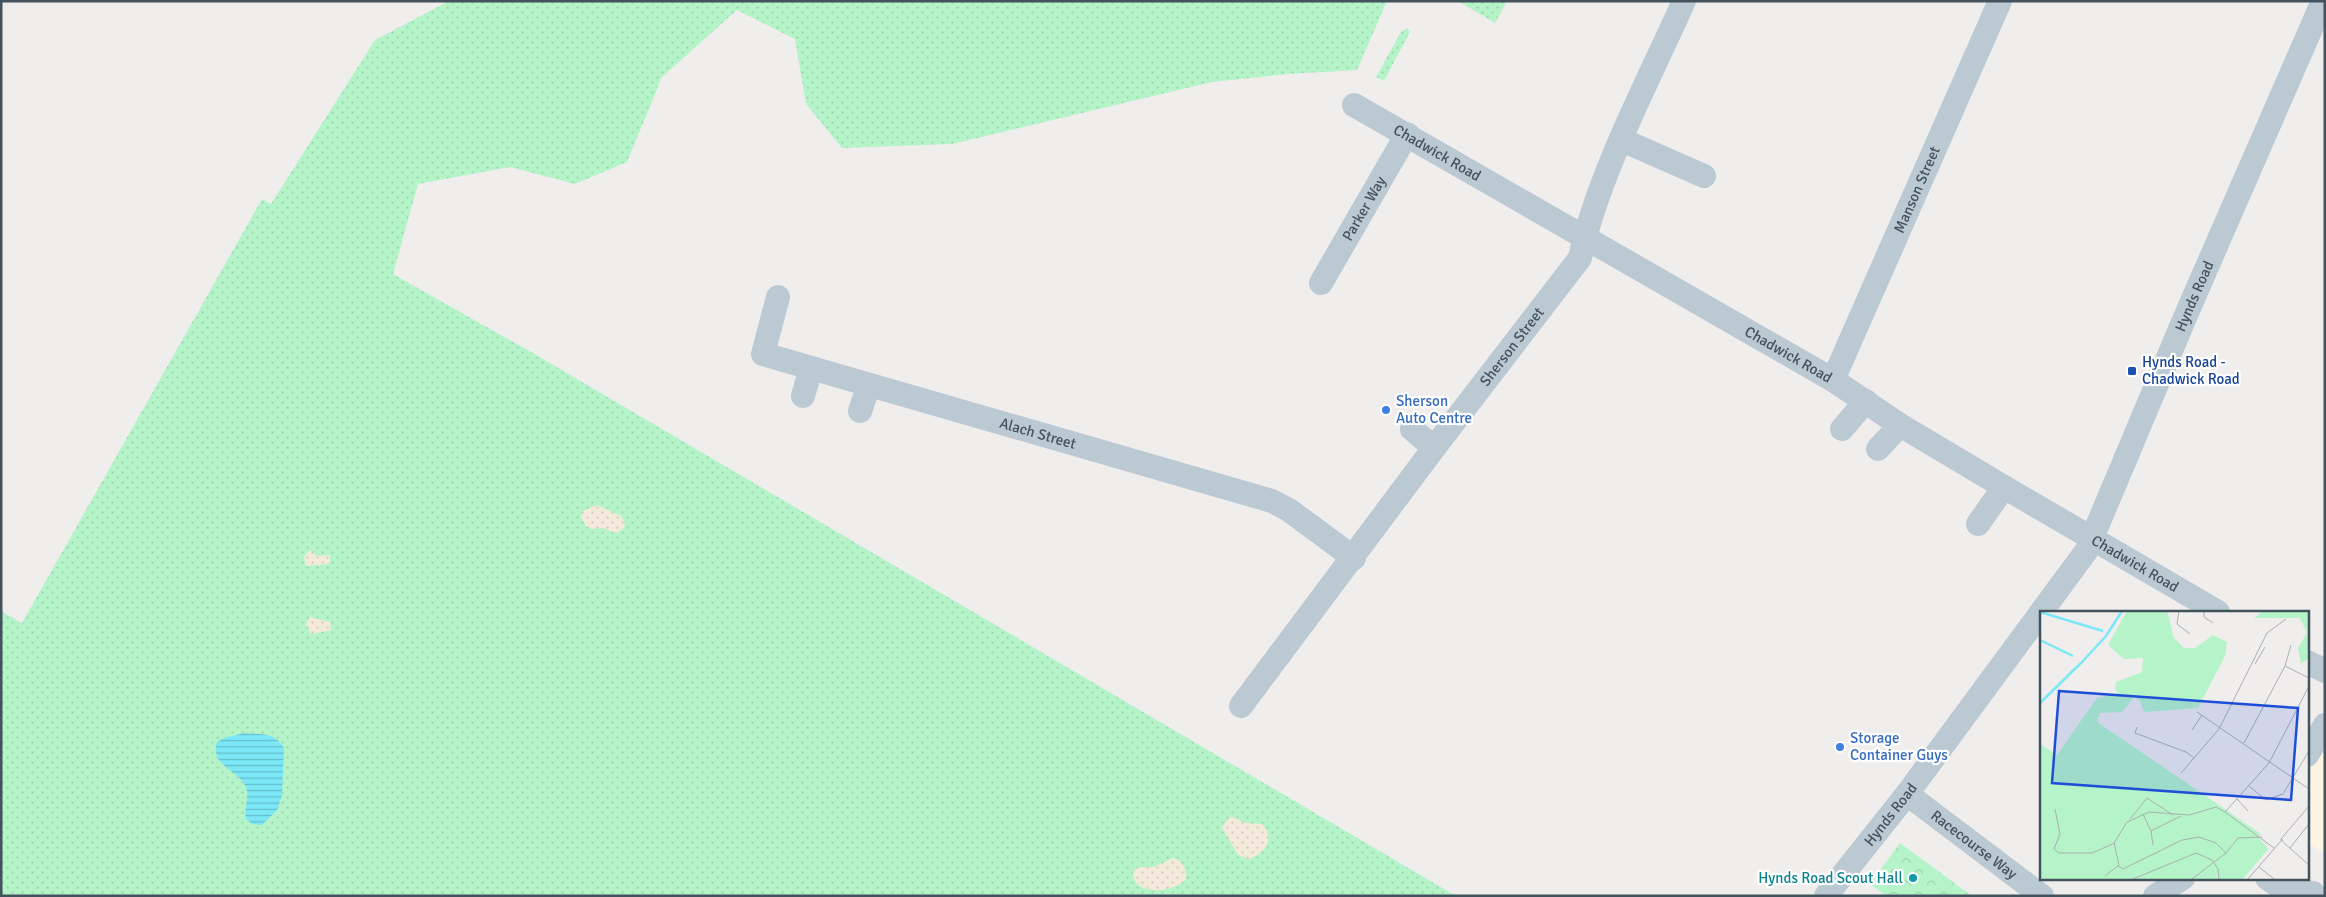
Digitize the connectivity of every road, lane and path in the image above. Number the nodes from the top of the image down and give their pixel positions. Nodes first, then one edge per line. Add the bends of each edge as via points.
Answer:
1 (1684, 1) edge
2 (2000, 1) edge
3 (2323, 1) edge
4 (1354, 105) dead end
5 (1407, 134) junction
6 (1622, 140) junction
7 (1704, 176) dead end
8 (1584, 239) junction
9 (1321, 283) dead end
10 (778, 297) dead end
11 (811, 368) junction
12 (1833, 380) junction
13 (869, 385) junction
14 (803, 396) dead end
15 (1866, 400) junction
16 (860, 411) dead end
17 (1900, 425) junction
18 (1412, 428) dead end
19 (1842, 430) dead end
20 (1434, 448) junction
21 (1878, 449) dead end
22 (2004, 487) junction
23 (1978, 524) dead end
24 (2092, 540) junction
25 (1354, 558) junction
26 (2042, 611) edge
27 (2216, 611) edge
28 (2040, 614) edge
29 (2308, 662) edge
30 (2325, 671) edge
31 (1242, 706) dead end
32 (2325, 725) edge
33 (2308, 753) edge
34 (1907, 794) junction
35 (2180, 880) edge
36 (2270, 880) edge
37 (2312, 893) dead end
38 (1830, 895) edge
39 (2042, 896) edge
40 (2156, 896) edge

1 - 6 street, Sherson Street
2 - 12 street, Manson Street
3 - 24 street, Hynds Road
4 - 5 street, Chadwick Road
5 - 8 street, Chadwick Road
5 - 9 street, Parker Way
6 - 7 street
6 - 8 street, Sherson Street
8 - 12 street, Chadwick Road
8 - 20 street, Sherson Street via 1580,258
10 - 11 street, Alach Street via 763,354
11 - 13 street, Alach Street
11 - 14 street
12 - 15 street, Chadwick Road
13 - 16 street
13 - 25 street, Alach Street via 1272,501
15 - 17 street, Chadwick Road
15 - 19 street
17 - 21 street
17 - 22 street, Chadwick Road
18 - 20 street
20 - 25 street, Sherson Street
22 - 23 street
22 - 24 street, Chadwick Road
24 - 26 street, Hynds Road
24 - 27 street, Chadwick Road
25 - 31 street, Sherson Street
28 - 34 street, Hynds Road
29 - 30 street
32 - 33 street
34 - 38 street, Hynds Road
34 - 39 street, Racecourse Way
35 - 40 street
36 - 37 street via 2284,890

